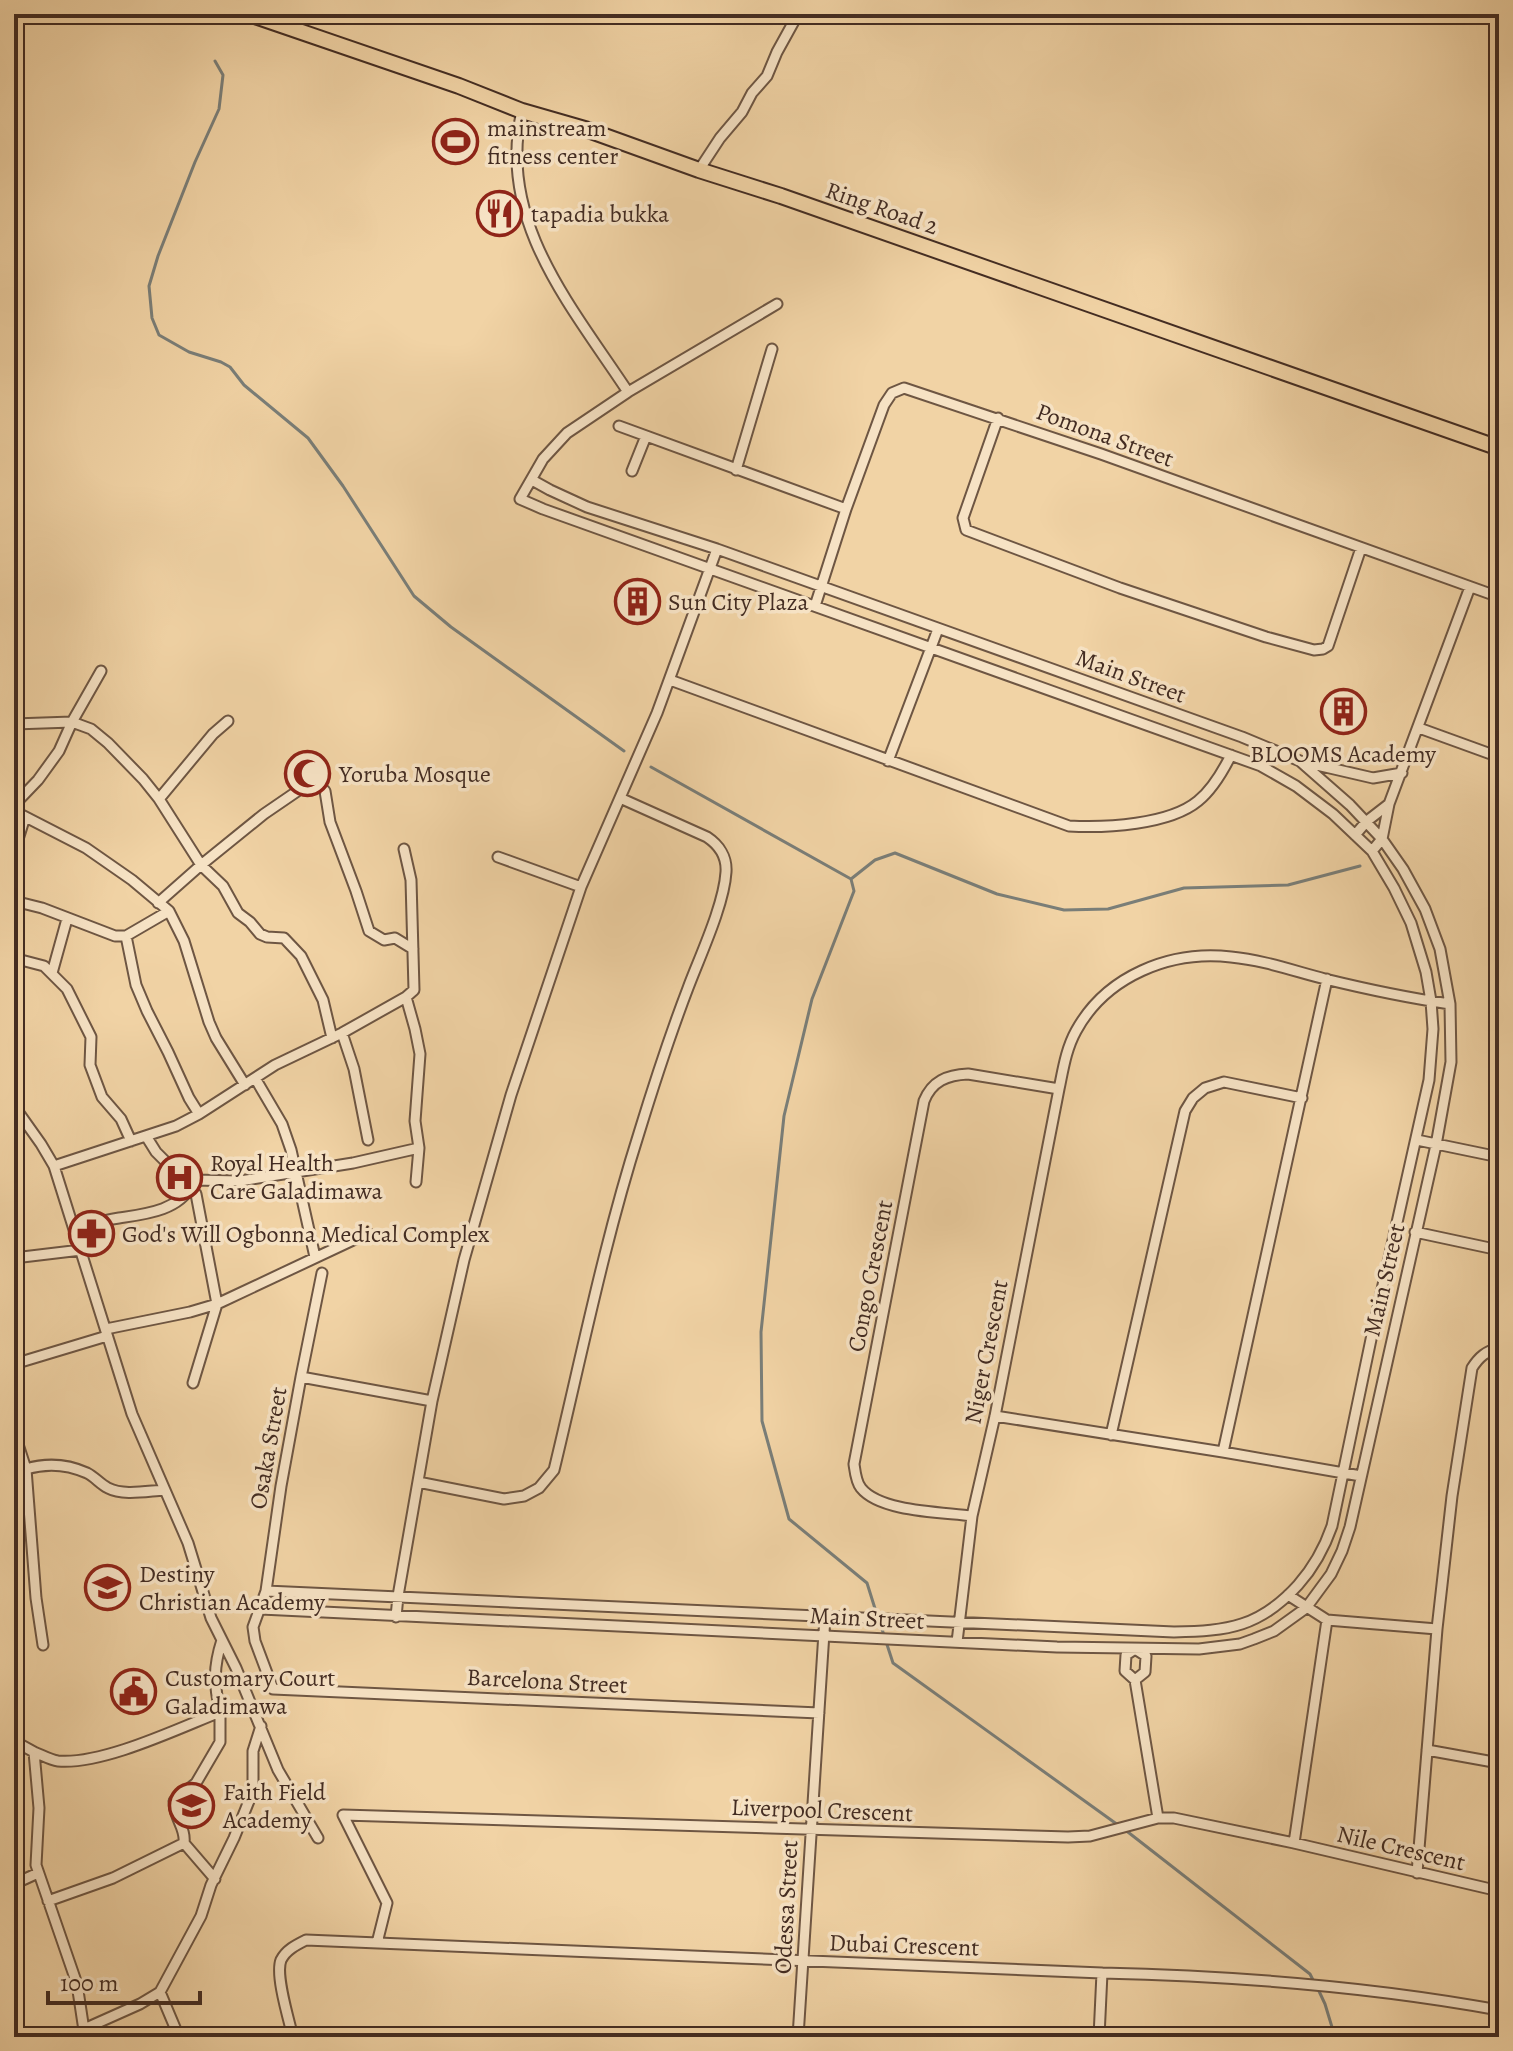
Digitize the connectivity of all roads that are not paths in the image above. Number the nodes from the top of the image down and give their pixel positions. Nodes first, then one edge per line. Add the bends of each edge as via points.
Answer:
1 (249, 14) edge
2 (798, 14) edge
3 (522, 111) junction
4 (699, 170) junction
5 (777, 304) dead end
6 (772, 349) dead end
7 (628, 392) junction
8 (998, 418) junction
9 (619, 426) dead end
10 (646, 436) junction
11 (1499, 448) edge
12 (736, 470) junction
13 (632, 471) dead end
14 (532, 480) junction
15 (587, 507) junction
16 (846, 509) junction
17 (582, 522) junction
18 (661, 530) junction
19 (1361, 548) junction
20 (655, 549) junction
21 (717, 549) junction
22 (710, 568) junction
23 (821, 587) junction
24 (1470, 587) junction
25 (1499, 597) edge
26 (815, 606) junction
27 (938, 629) junction
28 (931, 647) junction
29 (101, 671) dead end
30 (670, 680) junction
31 (228, 721) dead end
32 (72, 722) junction
33 (14, 724) edge
34 (1419, 728) junction
35 (1231, 755) junction
36 (1499, 757) edge
37 (888, 761) junction
38 (1300, 761) junction
39 (1402, 773) junction
40 (620, 798) junction
41 (159, 799) junction
42 (1389, 804) junction
43 (14, 805) edge
44 (14, 811) edge
45 (25, 817) junction
46 (1367, 821) junction
47 (1355, 835) junction
48 (1382, 839) junction
49 (404, 849) dead end
50 (1372, 851) junction
51 (14, 852) edge
52 (498, 857) dead end
53 (201, 865) junction
54 (581, 887) junction
55 (14, 901) edge
56 (158, 903) junction
57 (169, 911) junction
58 (67, 919) junction
59 (126, 936) junction
60 (413, 949) junction
61 (21, 960) dead end
62 (52, 973) junction
63 (1327, 979) junction
64 (406, 997) junction
65 (1431, 1001) junction
66 (1450, 1004) junction
67 (342, 1033) junction
68 (332, 1038) junction
69 (255, 1078) junction
70 (245, 1085) junction
71 (1059, 1089) junction
72 (1302, 1098) junction
73 (14, 1106) edge
74 (199, 1114) junction
75 (146, 1136) junction
76 (368, 1140) dead end
77 (1417, 1140) junction
78 (131, 1141) junction
79 (1436, 1145) junction
80 (419, 1148) junction
81 (1499, 1157) edge
82 (54, 1166) junction
83 (295, 1171) junction
84 (194, 1180) junction
85 (223, 1181) junction
86 (416, 1182) dead end
87 (192, 1192) junction
88 (75, 1229) junction
89 (1415, 1232) junction
90 (368, 1233) dead end
91 (81, 1250) junction
92 (1499, 1250) edge
93 (315, 1257) junction
94 (14, 1258) edge
95 (322, 1273) dead end
96 (217, 1304) junction
97 (106, 1333) junction
98 (1499, 1348) edge
99 (14, 1364) edge
100 (301, 1377) junction
101 (193, 1383) dead end
102 (432, 1401) junction
103 (995, 1416) junction
104 (14, 1432) edge
105 (1111, 1435) junction
106 (1223, 1452) junction
107 (26, 1469) junction
108 (1343, 1472) junction
109 (1361, 1476) junction
110 (418, 1482) junction
111 (164, 1490) junction
112 (972, 1516) junction
113 (266, 1591) junction
114 (1288, 1595) junction
115 (398, 1596) junction
116 (1306, 1608) junction
117 (261, 1609) junction
118 (396, 1617) junction
119 (825, 1617) junction
120 (1327, 1620) junction
121 (960, 1624) junction
122 (1437, 1629) junction
123 (1136, 1631) junction
124 (824, 1636) junction
125 (222, 1640) junction
126 (957, 1642) junction
127 (43, 1645) dead end
128 (1135, 1649) junction
129 (1135, 1680) junction
130 (273, 1689) joint
131 (220, 1712) junction
132 (819, 1713) junction
133 (261, 1726) junction
134 (14, 1741) edge
135 (1427, 1750) junction
136 (34, 1752) junction
137 (1499, 1763) edge
138 (1158, 1818) junction
139 (810, 1830) junction
140 (318, 1838) dead end
141 (184, 1843) junction
142 (1294, 1843) junction
143 (38, 1873) junction
144 (1417, 1873) junction
145 (215, 1879) junction
146 (14, 1884) edge
147 (1499, 1891) edge
148 (48, 1901) junction
149 (377, 1943) junction
150 (802, 1961) junction
151 (1102, 1973) junction
152 (160, 1992) junction
153 (1499, 2010) edge
154 (84, 2033) edge
155 (179, 2037) edge
156 (293, 2037) edge
157 (798, 2037) edge
158 (1099, 2037) edge

1 - 3 main road, Ring Road 2
2 - 4 street via 767,76
3 - 4 main road, Ring Road 2
3 - 7 street via 515,158 529,226 554,278
4 - 11 main road, Ring Road 2
5 - 7 street
6 - 12 street
7 - 14 street via 567,433
8 - 16 street, Pomona Street via 897,390 884,405
8 - 19 street, Pomona Street
8 - 19 street via 963,518 966,530 1120,588 1319,650 1328,646
9 - 10 street
10 - 12 street
10 - 13 street
12 - 16 street
14 - 15 street, Main Street
14 - 17 street, Main Street via 520,499
15 - 17 street
15 - 18 street, Main Street
16 - 23 street, Pomona Street
17 - 20 street, Main Street
18 - 20 street
18 - 21 street, Main Street
19 - 24 street, Pomona Street
20 - 22 street, Main Street
21 - 22 street
21 - 23 street, Main Street
22 - 26 street, Main Street
22 - 30 street
23 - 26 street, Pomona Street
23 - 27 street, Main Street
24 - 25 street, Pomona Street
24 - 34 street
26 - 28 street, Main Street
27 - 28 street
27 - 38 street, Main Street
28 - 35 street, Main Street
28 - 37 street
29 - 32 street
30 - 37 street
30 - 40 street
31 - 41 street
32 - 33 street
32 - 41 street via 108,743
32 - 43 street via 50,765
34 - 36 street
34 - 39 street
35 - 37 street via 1206,794 1183,811 1084,827
35 - 47 street, Main Street via 1296,786
38 - 39 street via 1373,778
38 - 46 street, Main Street
39 - 42 street
40 - 54 street
40 - 110 street via 707,837 722,852 727,867 721,900 676,1019 618,1205 554,1470 539,1488 504,1499
41 - 53 street
42 - 46 street
42 - 48 street
44 - 45 street
45 - 51 street
45 - 56 street via 86,848
46 - 47 street
46 - 48 street, Main Street
47 - 50 street, Main Street
48 - 50 street
48 - 66 street, Main Street via 1425,909 1440,949
49 - 60 street via 411,880
50 - 65 street, Main Street via 1411,923
52 - 54 street
53 - 56 street
53 - 60 street via 302,788 320,786 369,931
53 - 68 street via 260,934 284,938 301,956 323,1000
54 - 102 street via 511,1095 464,1260
55 - 58 street
56 - 57 street
57 - 59 street
57 - 70 street via 209,1022
58 - 59 street
58 - 62 street
59 - 74 street via 136,985
60 - 64 street via 414,990
61 - 62 street
62 - 78 street via 85,1024 93,1075
63 - 65 street, Niger Crescent
63 - 71 street, Niger Crescent via 1231,957 1185,957 1151,966 1114,987 1085,1017 1066,1056
63 - 72 street
64 - 67 street
64 - 80 street via 420,1054 415,1121
65 - 66 street, Niger Crescent
65 - 77 street, Main Street via 1432,1057
66 - 79 street, Main Street via 1451,1062
67 - 68 street
67 - 76 street
68 - 69 street
69 - 70 street
69 - 83 street via 282,1124
70 - 74 street
71 - 103 street, Niger Crescent
71 - 112 street, Congo Crescent via 956,1075 935,1083 924,1101 854,1464 858,1486 874,1500
72 - 105 street via 1224,1082 1205,1088 1185,1111
72 - 106 street
73 - 82 street
74 - 75 street
75 - 78 street
75 - 84 street via 168,1164
77 - 79 street
77 - 108 street, Main Street
78 - 82 street
79 - 81 street
79 - 89 street, Main Street
80 - 83 street
80 - 86 street
82 - 88 street
83 - 85 street
83 - 93 street
84 - 85 street
84 - 87 street
85 - 87 street
87 - 88 street via 152,1213
87 - 96 street
88 - 91 street
89 - 92 street
89 - 109 street, Main Street
90 - 93 street
91 - 94 street
91 - 97 street
93 - 96 street
95 - 100 street
96 - 97 street
96 - 101 street
97 - 99 street
97 - 111 street
98 - 122 street via 1478,1358 1472,1368
100 - 102 street, Osaka Street
100 - 113 street, Osaka Street
102 - 110 street
103 - 105 street
103 - 112 street, Niger Crescent
104 - 107 street
105 - 106 street
106 - 108 street
107 - 111 street via 59,1465 89,1474 109,1489
107 - 127 street
108 - 109 street
108 - 114 street, Main Street via 1326,1544
109 - 116 street, Main Street via 1342,1551
110 - 115 street
111 - 125 street
112 - 121 street, Niger Crescent
113 - 115 street, Main Street
113 - 117 street, Osaka Street
114 - 116 street
114 - 123 street, Main Street via 1266,1614 1229,1628
115 - 118 street
115 - 119 street, Main Street
116 - 120 street
116 - 128 street, Main Street via 1274,1631 1240,1644
117 - 118 street, Main Street
117 - 130 street, Osaka Street via 253,1627 255,1641
118 - 124 street, Main Street
119 - 121 street, Main Street
119 - 124 street, Odessa Street
120 - 122 street
120 - 142 street
121 - 123 street, Main Street
121 - 126 street, Niger Crescent
122 - 135 street
123 - 128 street
124 - 126 street, Main Street
124 - 132 street, Odessa Street
125 - 131 street via 214,1685
125 - 133 street
126 - 128 street, Main Street
128 - 129 street via 1126,1655 1125,1671
128 - 129 street via 1146,1656 1145,1672
129 - 138 street
130 - 132 street, Barcelona Street
131 - 136 street via 86,1760 55,1761
131 - 141 street via 220,1742 196,1783 174,1801
132 - 139 street, Odessa Street
133 - 140 street via 278,1770
133 - 145 street via 253,1751 253,1791
134 - 136 street
135 - 137 street
135 - 144 street
136 - 143 street
138 - 139 street, Liverpool Crescent via 1079,1837
138 - 142 street, Liverpool Crescent
139 - 149 street, Liverpool Crescent via 343,1815 385,1897
139 - 150 street, Odessa Street
141 - 145 street
141 - 148 street via 113,1878
142 - 144 street, Nile Crescent
143 - 146 street
143 - 148 street
144 - 147 street, Nile Crescent
145 - 152 street
148 - 154 street via 77,1984
149 - 150 street, Dubai Crescent
149 - 156 street, Dubai Crescent via 306,1940 290,1948 279,1971
150 - 151 street, Dubai Crescent
150 - 157 street, Odessa Street
151 - 153 street, Dubai Crescent via 1372,1990
151 - 158 street
152 - 154 street
152 - 155 street

